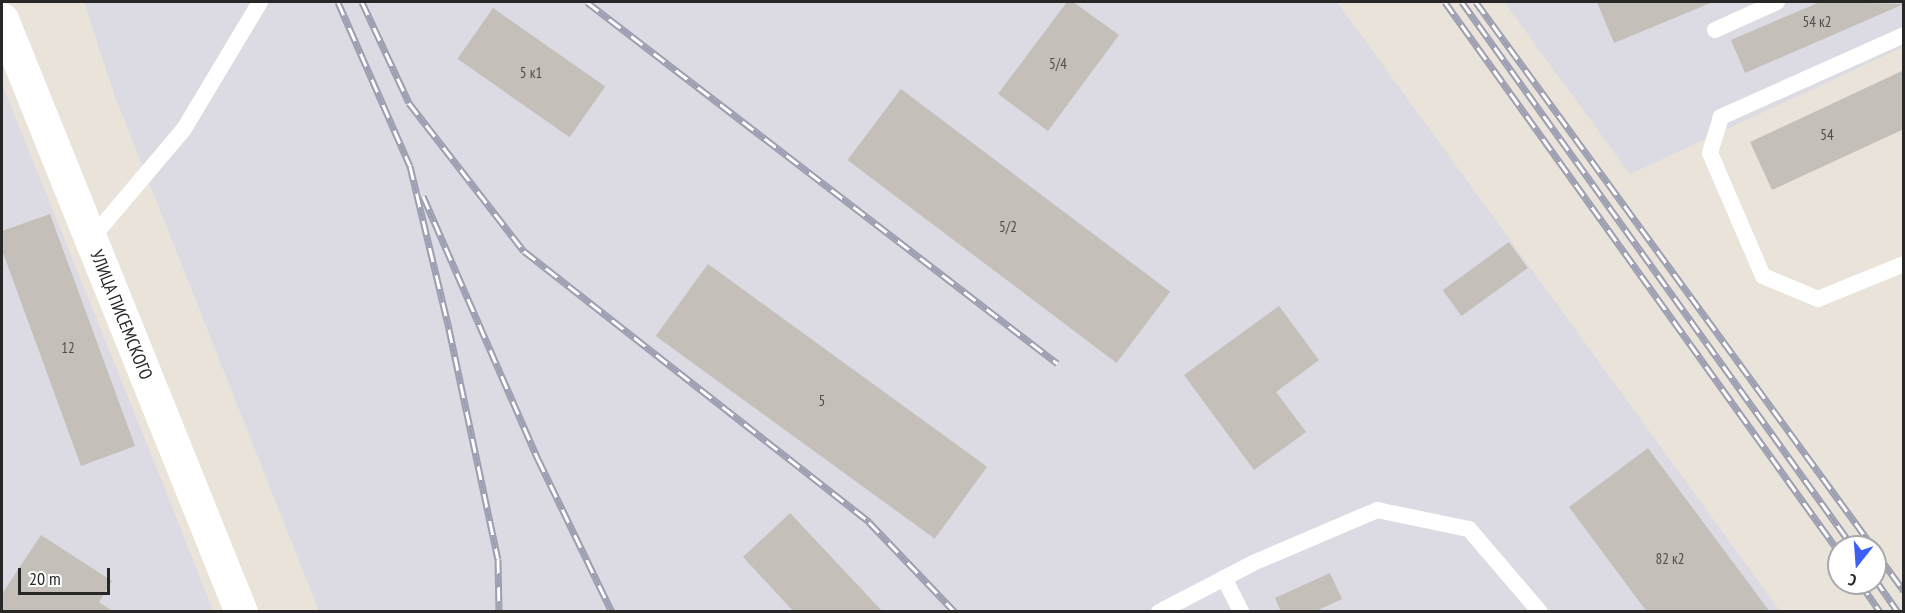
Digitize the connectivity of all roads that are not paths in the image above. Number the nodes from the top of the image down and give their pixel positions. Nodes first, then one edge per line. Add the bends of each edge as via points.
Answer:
1 (260, 2) edge
2 (1777, 2) edge
3 (2, 19) edge
4 (1715, 30) dead end
5 (1904, 35) edge
6 (91, 239) junction
7 (1904, 264) edge
8 (1224, 578) junction
9 (241, 612) edge
10 (1159, 612) edge
11 (1240, 612) edge
12 (1540, 612) edge

1 - 6 lane via 184,129
2 - 4 lane
3 - 6 street, УЛИЦА ПИСЕМСКОГО
5 - 7 lane via 1721,117 1710,153 1763,276 1818,299
6 - 9 street, УЛИЦА ПИСЕМСКОГО
8 - 10 lane
8 - 11 lane
8 - 12 lane via 1377,510 1469,529

